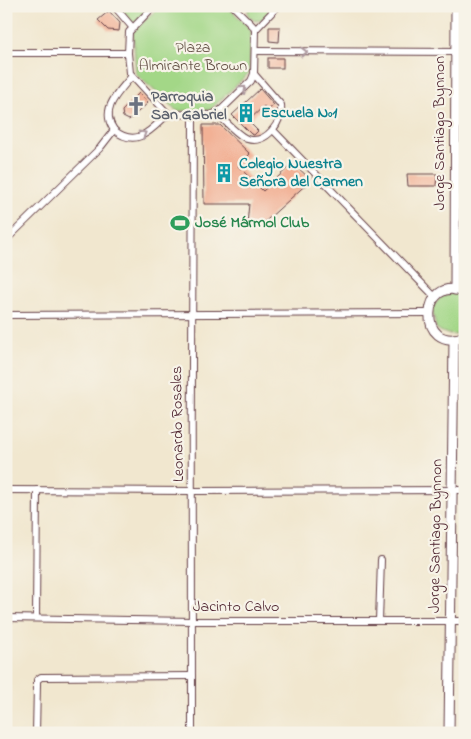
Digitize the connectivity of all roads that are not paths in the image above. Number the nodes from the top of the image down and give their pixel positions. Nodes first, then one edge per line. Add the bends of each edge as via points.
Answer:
1 (114, 6) edge
2 (154, 6) edge
3 (278, 6) edge
4 (456, 6) edge
5 (237, 7) edge
6 (132, 27) junction
7 (255, 30) junction
8 (255, 51) junction
9 (460, 52) edge
10 (6, 53) edge
11 (128, 53) junction
12 (254, 74) junction
13 (132, 76) junction
14 (217, 113) junction
15 (168, 114) junction
16 (193, 115) junction
17 (114, 130) junction
18 (273, 130) junction
19 (6, 240) edge
20 (455, 290) junction
21 (465, 293) edge
22 (436, 298) junction
23 (429, 314) junction
24 (6, 315) edge
25 (191, 315) junction
26 (465, 336) edge
27 (454, 339) junction
28 (6, 490) edge
29 (37, 490) junction
30 (452, 490) junction
31 (465, 490) edge
32 (192, 491) junction
33 (381, 560) dead end
34 (6, 618) edge
35 (36, 618) junction
36 (193, 621) junction
37 (379, 621) junction
38 (450, 621) junction
39 (465, 621) edge
40 (192, 676) junction
41 (36, 733) edge
42 (192, 733) edge
43 (449, 733) edge

1 - 6 street
2 - 6 street
3 - 7 street
4 - 9 street, Jorge Santiago Bynnon
5 - 7 street
6 - 11 street
7 - 8 street
8 -> 9 street
8 - 12 street
9 - 20 street, Jorge Santiago Bynnon
10 - 11 street
11 - 13 street
14 -> 12 street via 251,81
12 - 18 street via 281,105
13 - 15 street
13 - 17 street via 110,104 109,118
14 - 16 street
14 - 18 street via 249,139
15 - 16 street
17 -> 15 street via 139,138
16 - 25 street, Leonardo Rosales
17 - 19 street via 100,148
18 - 22 street
20 - 21 street
20 - 22 street
22 - 23 street
23 - 25 street
23 - 27 street via 430,322 439,334
24 - 25 street
25 - 32 street, Leonardo Rosales
26 - 27 street
27 - 30 street, Jorge Santiago Bynnon
28 - 29 street
29 - 32 street
29 - 35 street
30 - 31 street
30 - 32 street
30 - 38 street, Jorge Santiago Bynnon
32 - 36 street, Leonardo Rosales
33 - 37 street
34 - 35 street, Jacinto Calvo
35 - 36 street, Jacinto Calvo
36 - 37 street, Jacinto Calvo
36 - 40 street, Leonardo Rosales
37 - 38 street, Jacinto Calvo
38 - 39 street, Jacinto Calvo
38 - 43 street, Jorge Santiago Bynnon
40 - 41 street via 45,676 37,680
40 - 42 street, Leonardo Rosales

